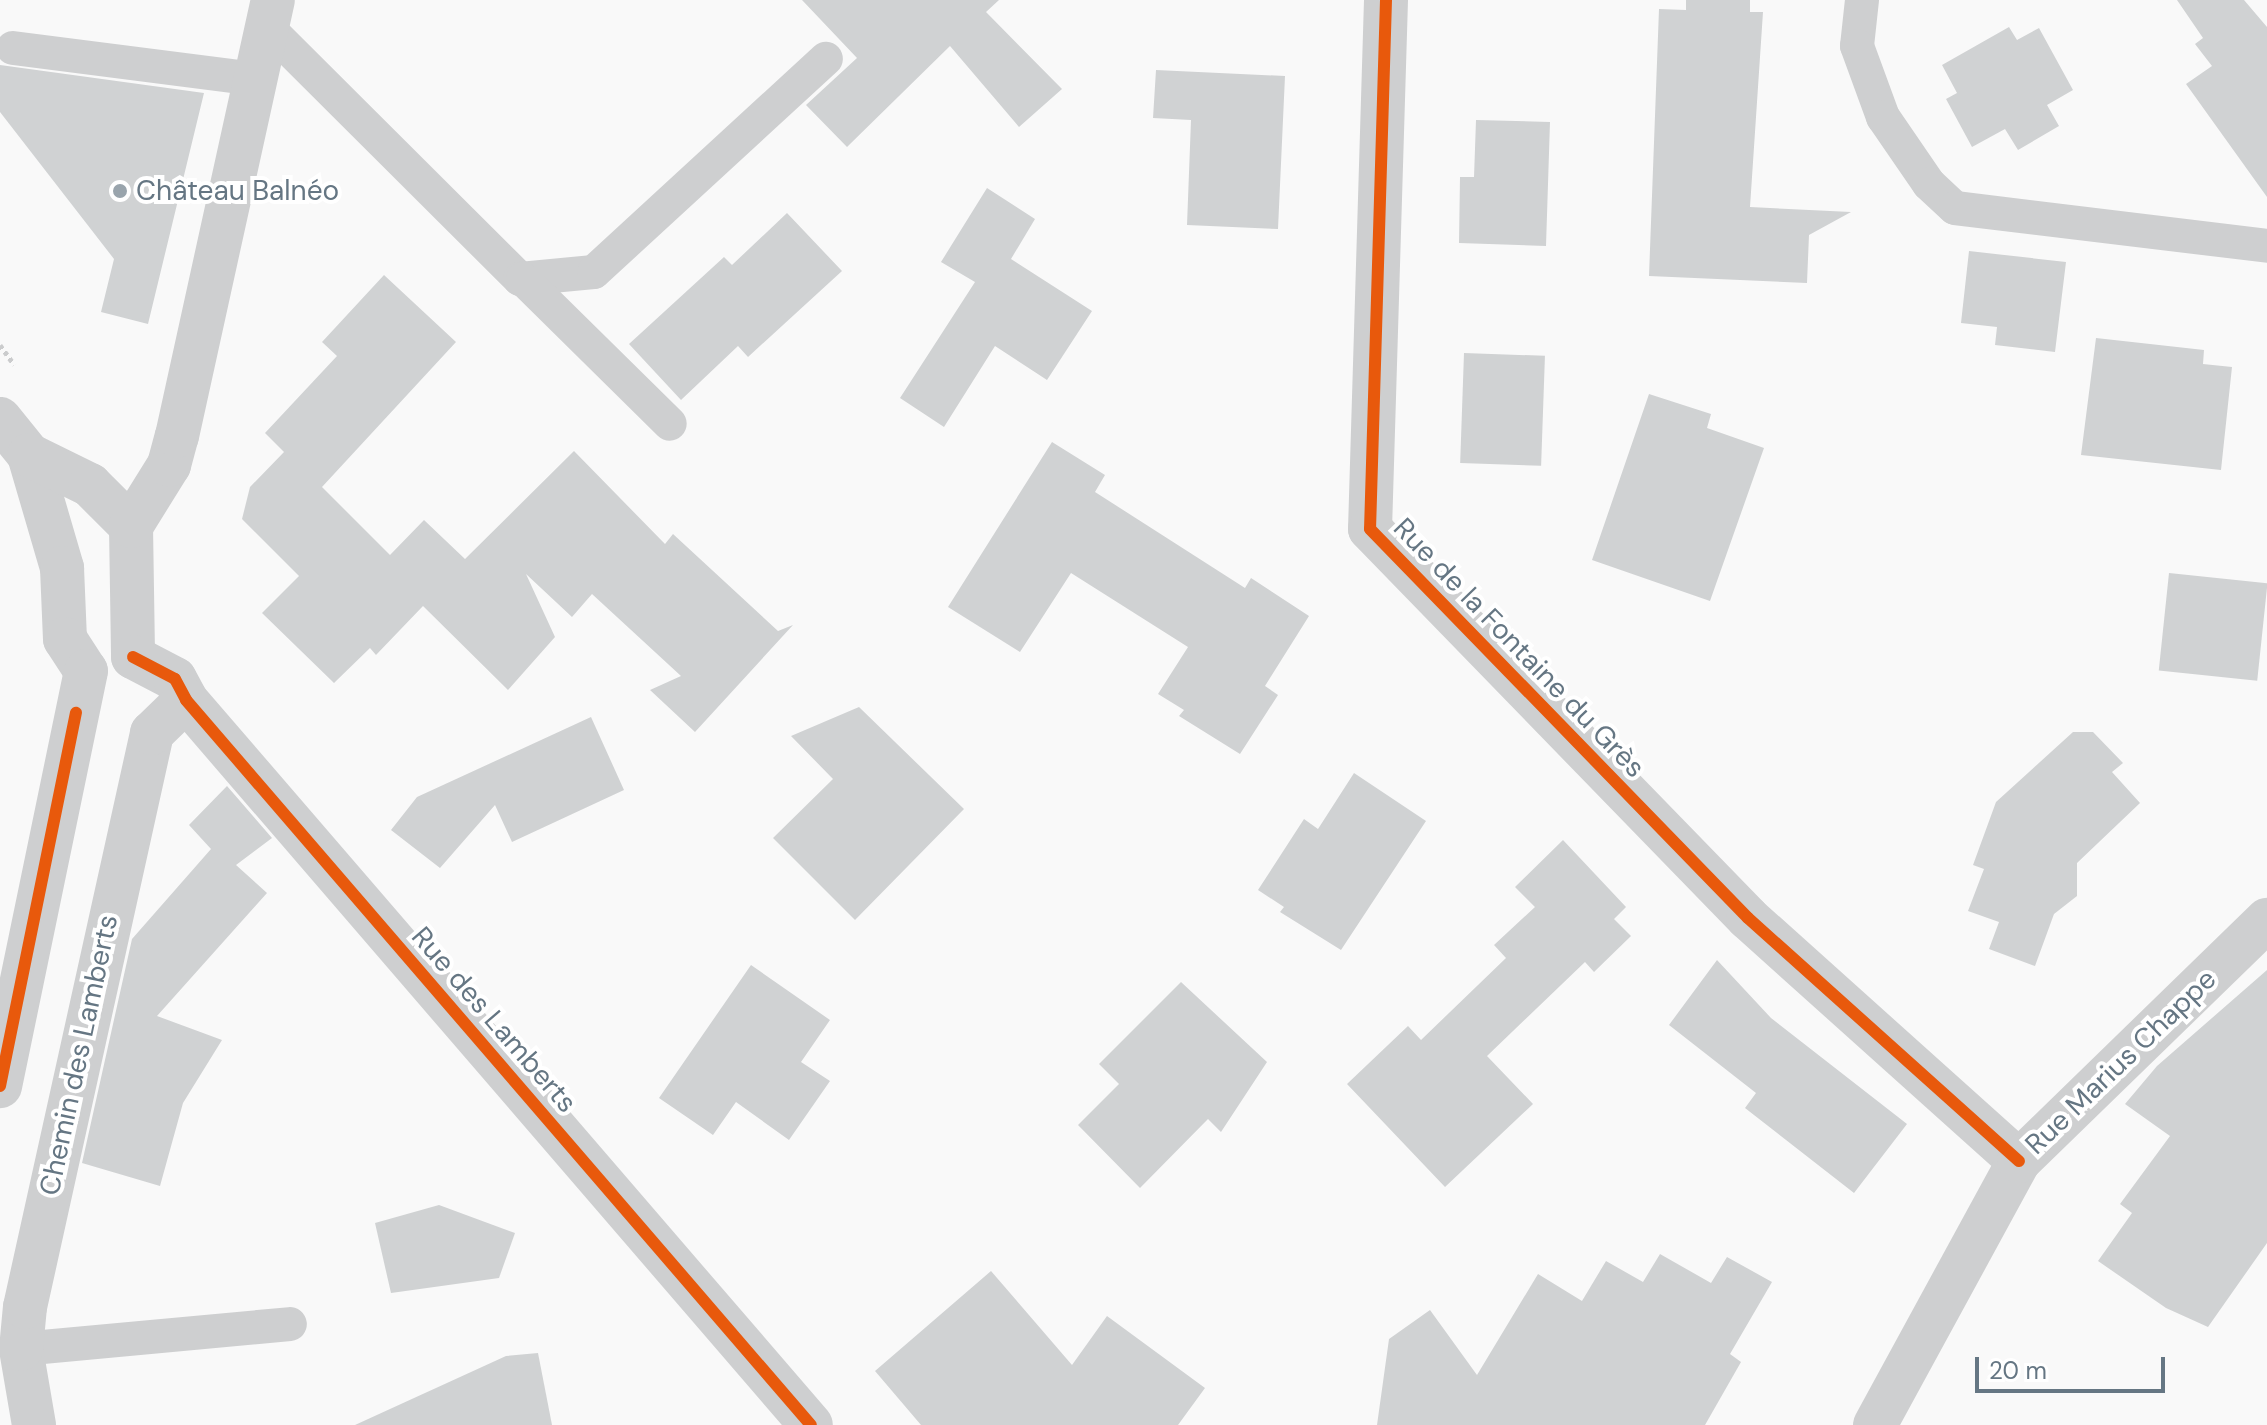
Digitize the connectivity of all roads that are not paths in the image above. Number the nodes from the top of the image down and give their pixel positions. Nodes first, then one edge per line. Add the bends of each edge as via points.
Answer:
1 (1386, 0) edge
2 (1862, 0) edge
3 (270, 13) edge
4 (13, 48) dead end
5 (826, 59) dead end
6 (255, 79) junction
7 (2267, 246) edge
8 (523, 279) junction
9 (0, 419) edge
10 (670, 424) dead end
11 (29, 455) junction
12 (131, 526) junction
13 (133, 657) junction
14 (86, 671) junction
15 (186, 700) junction
16 (2267, 920) edge
17 (0, 1086) edge
18 (2019, 1161) junction
19 (290, 1324) dead end
20 (21, 1349) junction
21 (34, 1425) edge
22 (811, 1425) edge
23 (1875, 1425) edge

1 - 18 street, Rue de la Fontaine du Grès via 1370,529 1748,918
2 - 7 lane via 1857,46 1883,117 1929,184 1955,208
3 - 6 street
3 - 8 lane
4 - 6 lane
5 - 8 lane via 594,272
6 - 12 street via 169,465
8 - 10 lane
9 - 11 street
11 - 12 street via 90,485
11 - 14 street via 62,568 65,639
12 - 13 street
13 - 14 street
13 - 15 street, Rue des Lamberts via 175,679
14 - 17 street
15 - 20 street, Chemin des Lamberts via 152,733 85,1022
15 - 22 street, Rue des Lamberts
16 - 18 street, Rue Marius Chappe
18 - 23 street, Rue Marius Chappe
19 - 20 lane
20 - 21 street, Chemin des Lamberts

